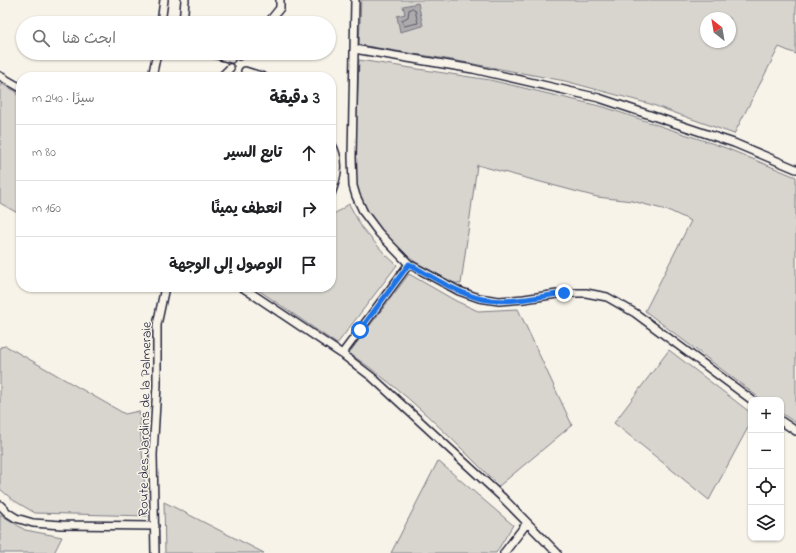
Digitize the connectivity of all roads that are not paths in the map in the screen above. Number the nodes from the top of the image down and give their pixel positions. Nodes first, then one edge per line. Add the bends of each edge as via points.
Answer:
1 (164, 0) edge
2 (185, 0) edge
3 (280, 0) edge
4 (355, 0) edge
5 (162, 16) edge
6 (184, 16) edge
7 (274, 16) edge
8 (354, 49) junction
9 (156, 60) edge
10 (230, 68) dead end
11 (245, 71) dead end
12 (153, 72) edge
13 (226, 72) edge
14 (248, 72) edge
15 (0, 76) edge
16 (16, 85) edge
17 (336, 154) edge
18 (796, 169) edge
19 (336, 180) edge
20 (409, 264) junction
21 (164, 292) edge
22 (249, 292) edge
23 (342, 354) junction
24 (748, 397) edge
25 (784, 423) edge
26 (796, 431) edge
27 (0, 505) edge
28 (528, 523) junction
29 (155, 526) junction
30 (155, 553) edge
31 (504, 553) edge
32 (557, 553) edge

1 - 5 street
2 - 6 street
3 - 7 street via 280,8
4 - 8 street
8 - 18 street via 473,70 599,98 734,143
8 - 20 street via 352,170 356,196 364,213 379,233
9 - 12 street
10 - 13 street
11 - 14 street
15 - 16 street
17 - 19 street
20 - 23 street
20 - 24 street via 459,291 479,298 499,301 564,293 586,293 607,297 635,313
21 - 29 street, Route des Jardins de la Palmeraie via 157,325 153,455
22 - 23 street
23 - 28 street via 401,403
25 - 26 street
27 - 29 street via 16,518 33,523
28 - 31 street
28 - 32 street
29 - 30 street, Route des Jardins de la Palmeraie

